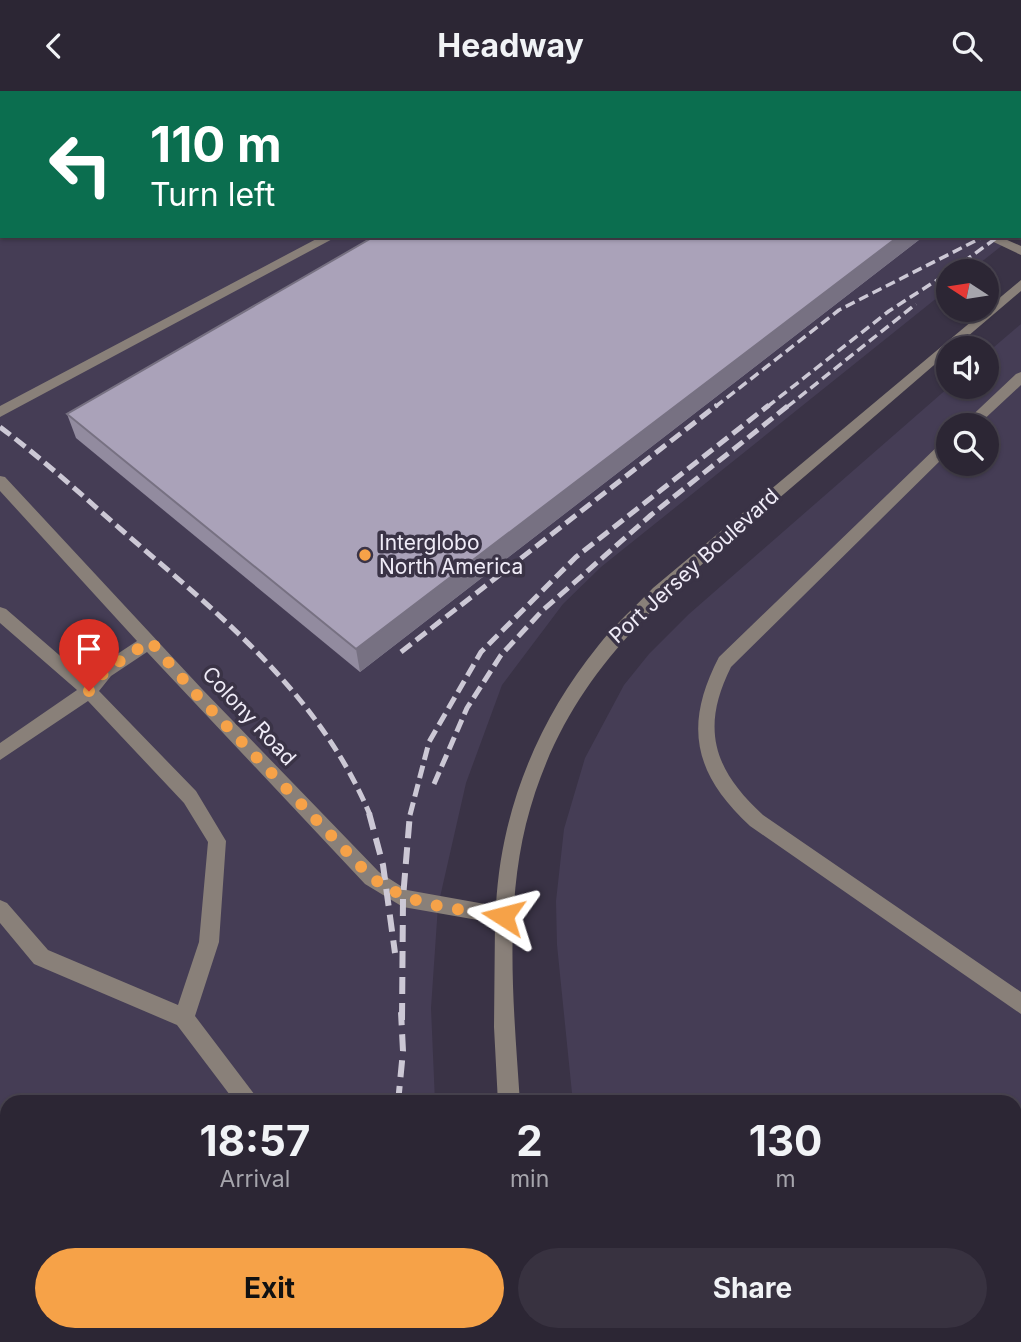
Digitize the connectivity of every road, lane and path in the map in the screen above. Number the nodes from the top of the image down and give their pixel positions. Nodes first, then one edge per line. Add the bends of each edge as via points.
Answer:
1 (328, 238) edge
2 (992, 238) edge
3 (1021, 251) edge
4 (1021, 284) edge
5 (1021, 377) edge
6 (0, 412) edge
7 (982, 413) edge
8 (936, 457) edge
9 (0, 481) edge
10 (8, 502) edge
11 (0, 613) edge
12 (150, 641) junction
13 (89, 691) junction
14 (0, 753) edge
15 (0, 909) edge
16 (503, 916) junction
17 (1021, 1004) edge
18 (184, 1018) junction
19 (244, 1095) edge
20 (509, 1095) edge

1 - 6 street
2 - 3 street
4 - 16 street, Port Jersey Boulevard via 659,592 595,657 559,711 532,774 513,837
5 - 7 street
8 - 17 street via 725,662 710,697 708,752 723,786 770,829
9 - 10 street, Colony Road
10 - 12 street, Colony Road
11 - 13 street
12 - 13 street via 105,671
12 - 16 street, Colony Road via 388,891 424,903
13 - 14 street
13 - 18 street via 190,797 218,841 209,942
15 - 18 street via 41,957
16 - 20 street, Port Jersey Boulevard
18 - 19 street

